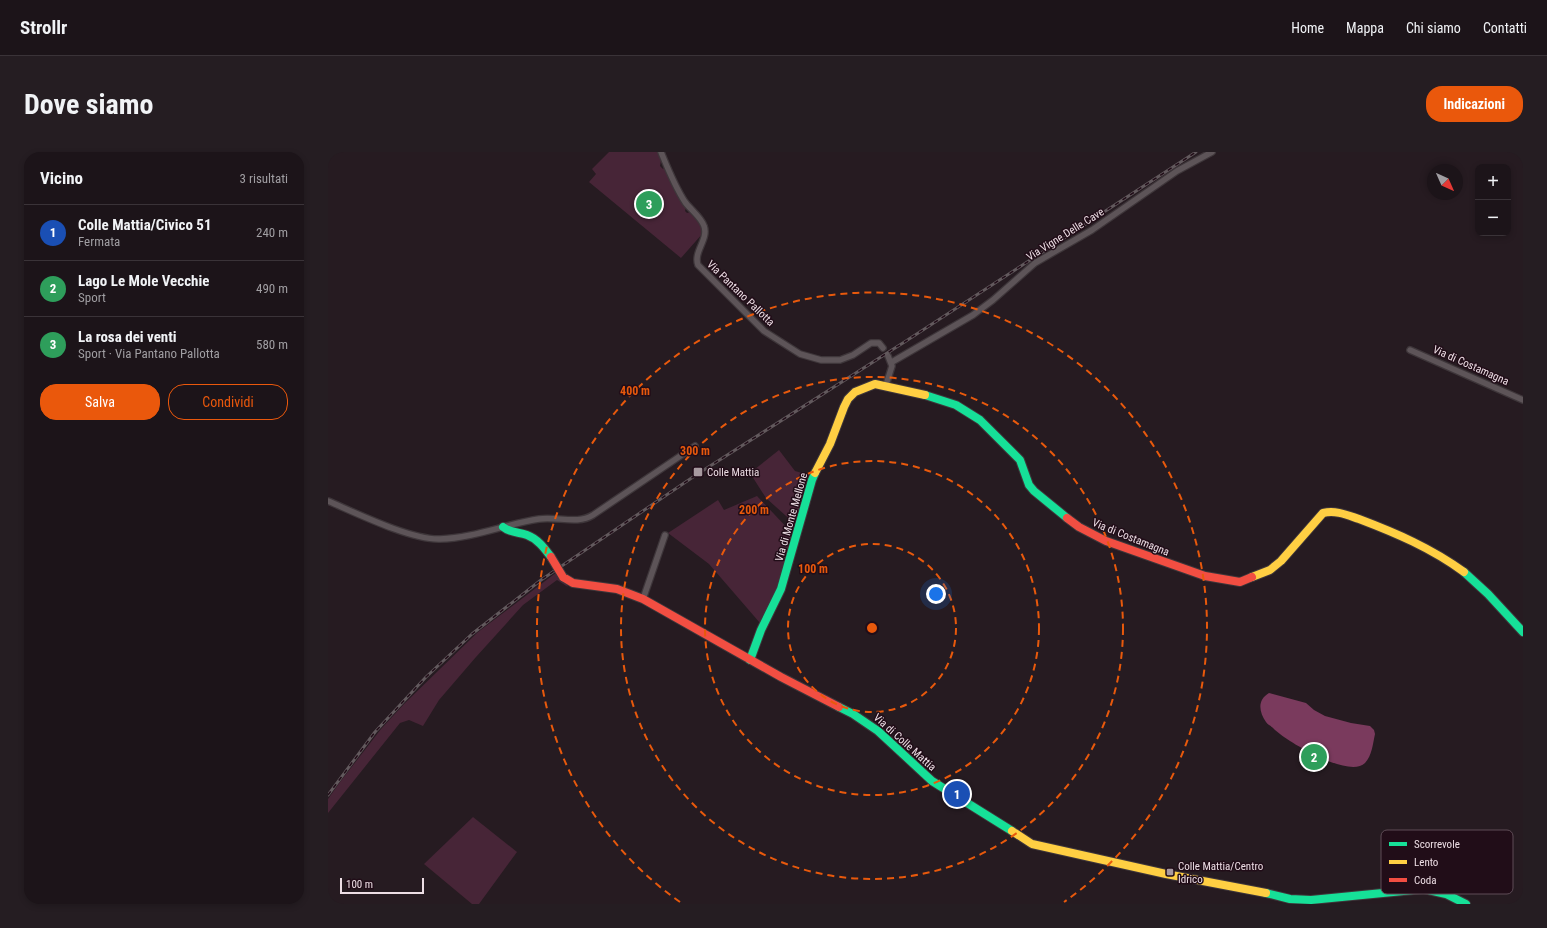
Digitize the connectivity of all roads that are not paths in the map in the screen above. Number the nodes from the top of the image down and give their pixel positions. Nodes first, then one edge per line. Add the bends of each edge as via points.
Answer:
1 (662, 152) edge
2 (1212, 152) edge
3 (883, 348) dead end
4 (1410, 350) dead end
5 (888, 356) dead end
6 (892, 362) junction
7 (886, 385) junction
8 (1523, 400) edge
9 (695, 446) dead end
10 (328, 501) edge
11 (503, 527) junction
12 (665, 535) dead end
13 (643, 599) junction
14 (1523, 632) edge
15 (750, 660) junction
16 (1381, 893) edge
17 (1446, 894) edge
18 (1466, 904) edge

1 - 3 street, Via Pantano Pallotta via 681,195 704,227 697,258 698,265 764,331 797,352 821,360 846,358 873,342 879,343
2 - 6 street, Via Vigne Delle Cave via 1177,171 1092,230 1035,263 994,300 973,315
4 - 8 street, Via di Costamagna
5 - 6 street
6 - 7 street
7 - 14 street, Via di Costamagna via 944,400 976,417 1020,460 1029,485 1036,493 1085,531 1106,541 1210,578 1240,582 1273,568 1325,512 1344,514 1370,522 1424,547 1469,576
7 - 15 street, Via di Monte Mellone via 866,386 852,395 845,405 813,478 781,589
9 - 11 street via 589,517 577,520 544,518
10 - 11 street via 388,526 427,538 451,538
11 - 13 street, Via di Colle Mattia, bridge via 534,538 563,577 573,583 617,589
12 - 13 street
13 - 15 street, Via di Colle Mattia
15 - 16 street, Via di Colle Mattia via 864,720 932,781 1032,844 1293,900
17 - 18 street, Via di Colle Mattia

